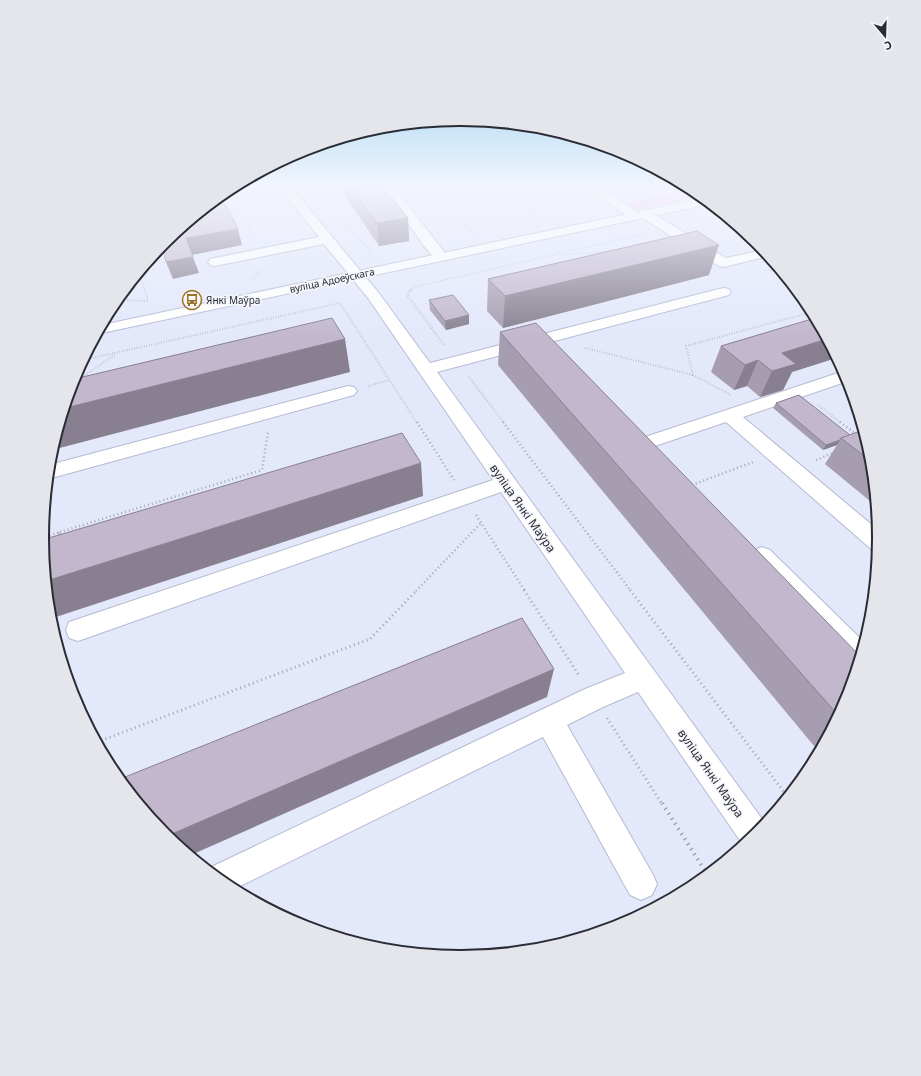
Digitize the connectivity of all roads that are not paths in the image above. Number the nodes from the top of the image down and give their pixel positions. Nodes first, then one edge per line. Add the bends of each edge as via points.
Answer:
1 (424, 237) edge
2 (535, 237) edge
3 (682, 237) edge
4 (328, 239) joint
5 (758, 255) edge
6 (441, 257) junction
7 (216, 262) dead end
8 (357, 275) junction
9 (724, 292) dead end
10 (106, 328) edge
11 (548, 338) junction
12 (564, 355) edge
13 (425, 370) junction
14 (840, 378) edge
15 (348, 391) dead end
16 (730, 416) junction
17 (55, 470) edge
18 (506, 483) junction
19 (692, 485) edge
20 (872, 536) edge
21 (748, 541) edge
22 (78, 630) dead end
23 (856, 651) edge
24 (643, 678) junction
25 (549, 720) junction
26 (751, 829) edge
27 (226, 876) edge
28 (642, 884) dead end

1 - 6 street
2 - 6 street, вуліца Адоеўскага
3 - 5 street via 724,263
4 - 7 street
4 - 8 street, вуліца Янкі Маўра
6 - 8 street, вуліца Адоеўскага
8 - 10 street, вуліца Адоеўскага
8 - 13 street, вуліца Янкі Маўра
9 - 11 street
11 - 12 street
11 - 13 street
13 - 18 street, вуліца Янкі Маўра
14 - 16 street
15 - 17 street
16 - 19 street via 644,436
16 - 20 street
18 - 22 street
18 - 24 street, вуліца Янкі Маўра
21 - 23 street
24 - 25 street
24 - 26 street, вуліца Янкі Маўра
25 - 27 street
25 - 28 street

